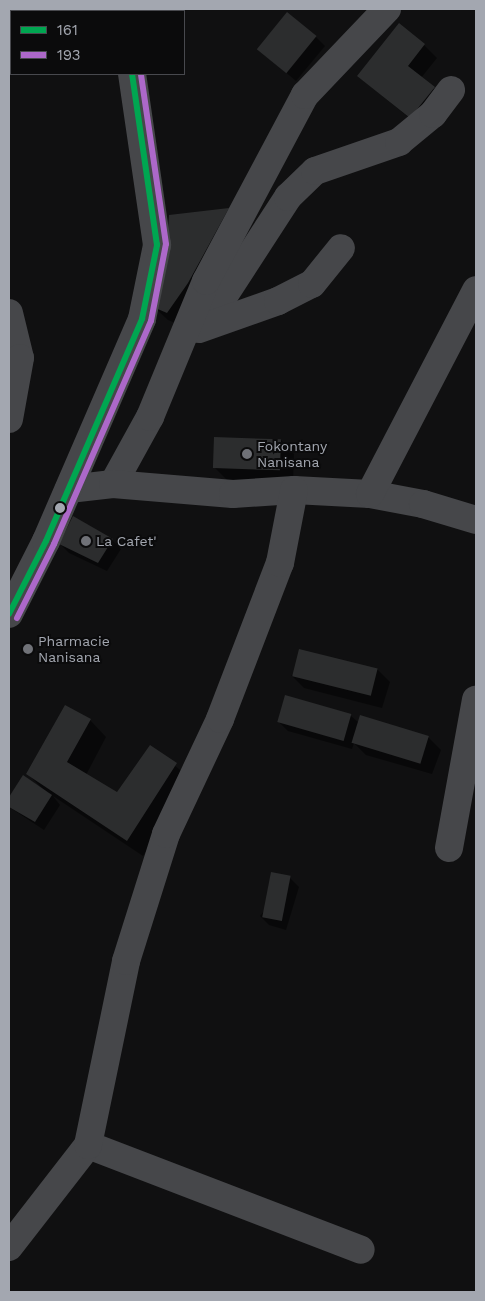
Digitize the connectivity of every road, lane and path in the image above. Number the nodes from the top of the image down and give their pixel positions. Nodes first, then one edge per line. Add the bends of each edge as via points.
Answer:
1 (388, 9) edge
2 (132, 75) edge
3 (451, 90) dead end
4 (341, 248) dead end
5 (476, 290) edge
6 (9, 313) edge
7 (205, 325) junction
8 (179, 349) junction
9 (9, 419) edge
10 (113, 484) junction
11 (69, 489) junction
12 (294, 490) junction
13 (370, 494) junction
14 (476, 520) edge
15 (9, 612) edge
16 (476, 699) edge
17 (449, 848) dead end
18 (88, 1145) junction
19 (9, 1247) edge
20 (361, 1250) dead end

1 - 8 street via 305,95 206,280
2 - 11 street via 157,245 142,320
3 - 7 street via 434,114 399,142 315,171 295,191
4 - 7 street via 312,284 278,301
5 - 13 street
6 - 9 street via 20,358
7 - 8 street
8 - 10 street via 150,417
10 - 11 street
10 - 12 street via 233,494
11 - 15 street
12 - 13 street
12 - 18 street via 280,563 220,720 166,834 126,961
13 - 14 street via 423,504
16 - 17 street
18 - 19 street
18 - 20 street

